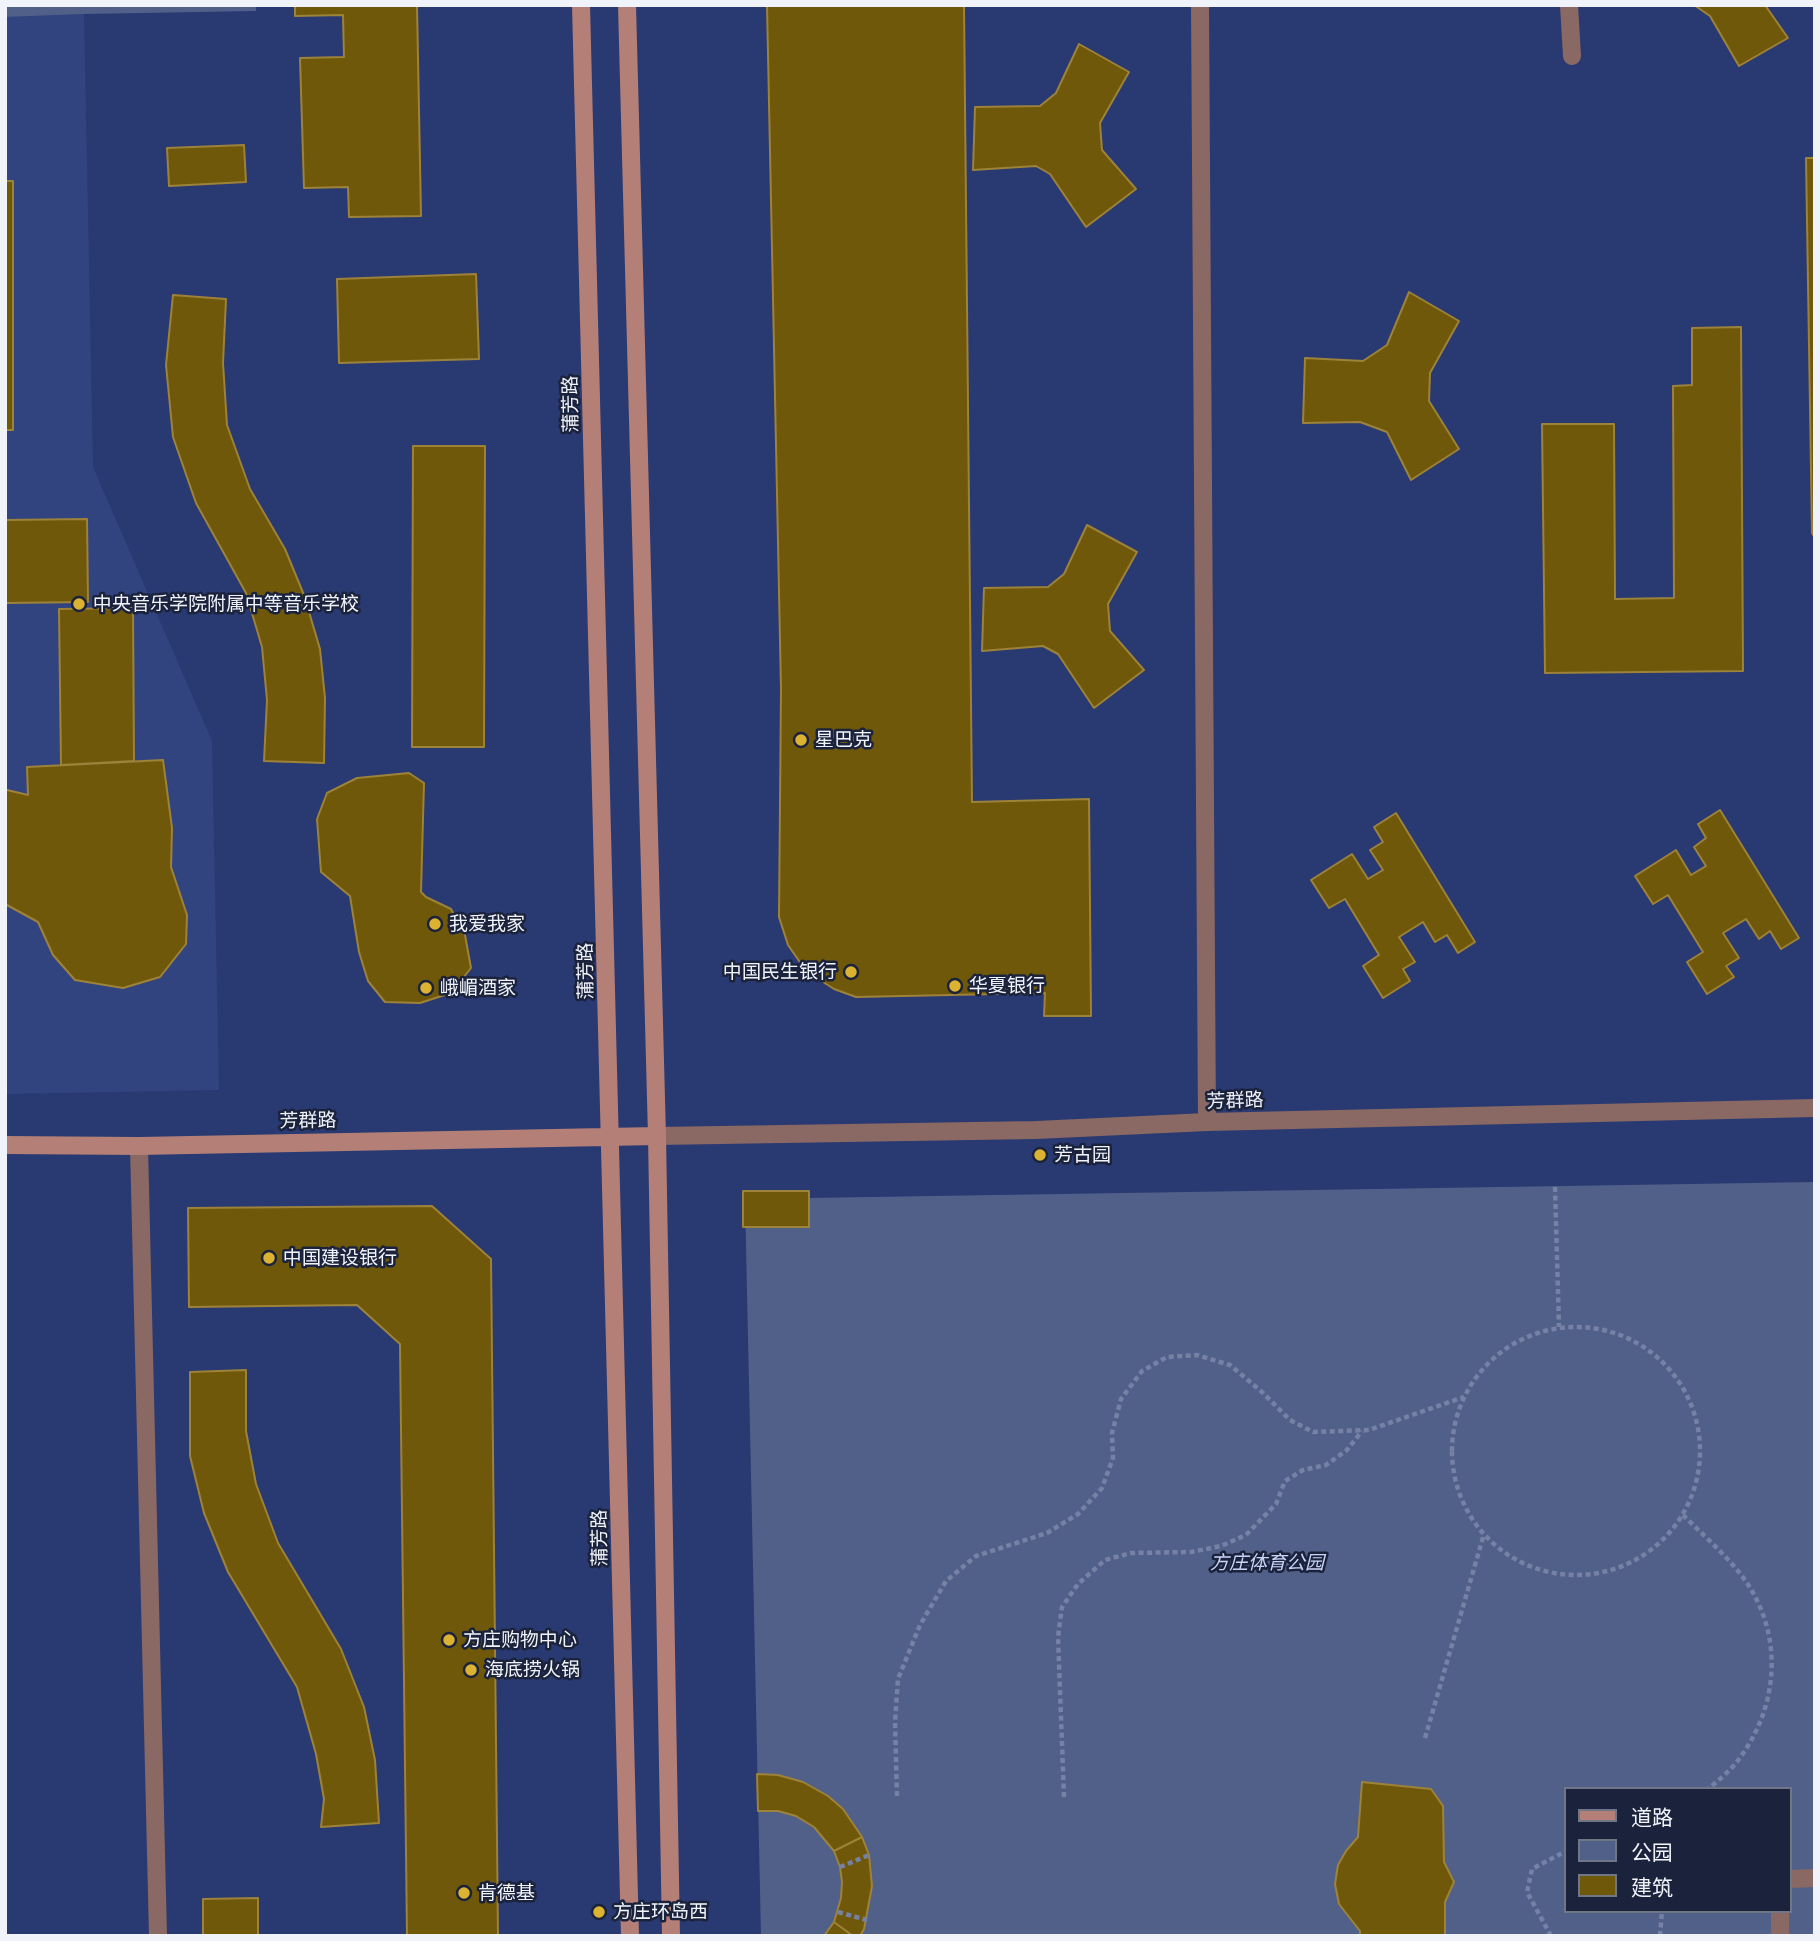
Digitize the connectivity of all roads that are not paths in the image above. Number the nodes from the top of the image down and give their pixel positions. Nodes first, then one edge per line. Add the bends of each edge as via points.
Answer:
1 (581, 5) edge
2 (627, 5) edge
3 (1200, 5) edge
4 (1569, 5) edge
5 (1572, 56) dead end
6 (1815, 1108) edge
7 (1207, 1122) junction
8 (611, 1136) junction
9 (657, 1136) junction
10 (5, 1145) edge
11 (139, 1146) junction
12 (1815, 1878) edge
13 (1792, 1879) edge
14 (1780, 1913) edge
15 (158, 1936) edge
16 (630, 1936) edge
17 (671, 1936) edge
18 (1780, 1936) edge

1 - 8 street, 蒲芳路
2 - 9 street
3 - 7 street
4 - 5 street
6 - 7 street, 芳群路
7 - 9 street, 芳群路 via 1035,1130
8 - 9 street, 芳群路
8 - 11 street, 芳群路
8 - 16 street, 蒲芳路
9 - 17 street
10 - 11 street, 芳群路
11 - 15 street
12 - 13 street
14 - 18 street

